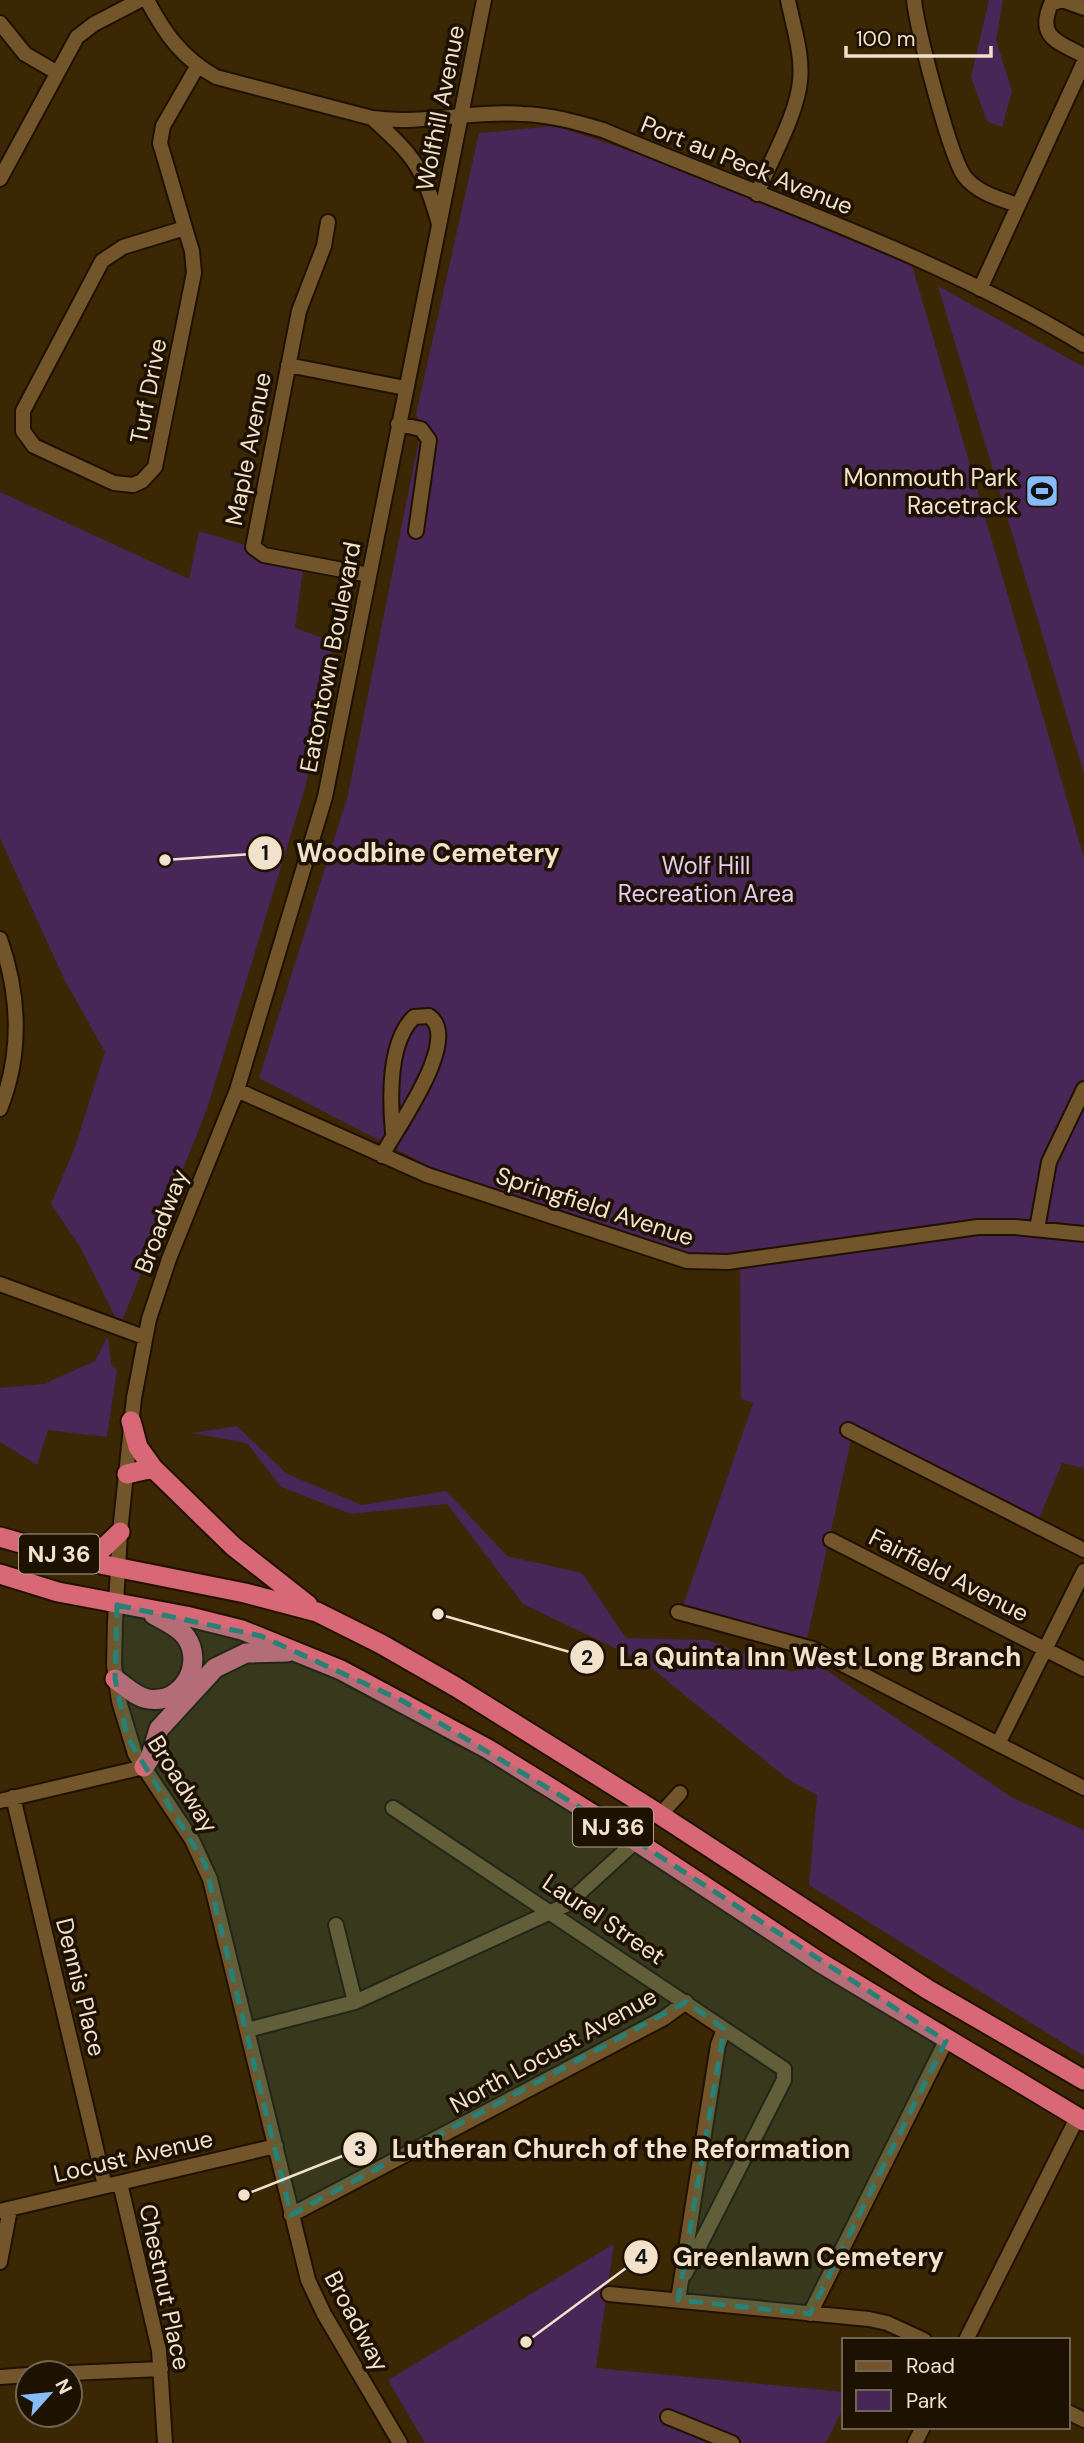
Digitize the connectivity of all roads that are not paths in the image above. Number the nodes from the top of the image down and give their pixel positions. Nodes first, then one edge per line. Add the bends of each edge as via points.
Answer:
1 (140, 0) edge
2 (147, 0) edge
3 (484, 0) edge
4 (788, 0) edge
5 (914, 0) edge
6 (1084, 8) edge
7 (0, 23) edge
8 (1084, 56) edge
9 (1084, 62) edge
10 (197, 66) junction
11 (56, 72) junction
12 (463, 117) junction
13 (372, 118) junction
14 (0, 179) edge
15 (757, 194) junction
16 (1017, 205) junction
17 (328, 222) dead end
18 (439, 225) junction
19 (185, 228) junction
20 (981, 289) junction
21 (1084, 345) edge
22 (288, 365) junction
23 (405, 388) junction
24 (398, 424) junction
25 (416, 531) dead end
26 (369, 575) junction
27 (0, 939) edge
28 (1084, 1089) edge
29 (237, 1090) junction
30 (0, 1109) edge
31 (393, 1133) junction
32 (382, 1156) junction
33 (1037, 1229) junction
34 (1084, 1234) edge
35 (0, 1284) edge
36 (144, 1337) junction
37 (131, 1421) junction
38 (848, 1430) dead end
39 (153, 1468) junction
40 (127, 1474) junction
41 (120, 1532) junction
42 (0, 1537) edge
43 (831, 1540) dead end
44 (1084, 1550) edge
45 (80, 1560) junction
46 (119, 1567) junction
47 (1084, 1571) edge
48 (0, 1574) edge
49 (117, 1605) junction
50 (145, 1609) junction
51 (317, 1612) junction
52 (678, 1612) dead end
53 (1045, 1649) junction
54 (304, 1654) junction
55 (1084, 1669) edge
56 (115, 1679) junction
57 (998, 1744) junction
58 (144, 1767) junction
59 (1084, 1788) edge
60 (680, 1793) dead end
61 (6, 1799) edge
62 (393, 1808) dead end
63 (660, 1815) junction
64 (636, 1841) junction
65 (551, 1912) junction
66 (336, 1925) dead end
67 (355, 2002) junction
68 (686, 2002) junction
69 (724, 2029) junction
70 (247, 2030) junction
71 (946, 2041) junction
72 (1084, 2080) edge
73 (1080, 2120) edge
74 (276, 2146) junction
75 (113, 2185) junction
76 (5, 2210) edge
77 (291, 2216) junction
78 (0, 2262) edge
79 (685, 2274) junction
80 (609, 2294) dead end
81 (678, 2301) junction
82 (810, 2314) junction
83 (919, 2338) edge
84 (967, 2338) edge
85 (161, 2369) junction
86 (84, 2372) edge
87 (667, 2417) dead end
88 (165, 2443) edge
89 (400, 2443) edge
90 (732, 2443) edge

1 - 11 street via 81,32
2 - 10 street via 171,41
3 - 12 street, Wolfhill Avenue
4 - 15 street via 800,80
5 - 16 street via 920,37 960,170 981,191
6 - 8 street via 1059,0 1050,7 1046,27 1051,38
7 - 11 street via 25,54
9 - 16 street
10 - 13 street via 234,83
10 - 19 street, Turf Drive via 160,134
11 - 14 street
12 - 13 street, Port au Peck Avenue via 423,122
12 - 15 street, Port au Peck Avenue via 522,113 573,121
12 - 18 street, Wolfhill Avenue
13 - 18 street via 421,169
15 - 20 street, Port au Peck Avenue
16 - 20 street
17 - 22 street via 324,246 304,292
18 - 23 street, Eatontown Boulevard
19 - 19 street, Turf Drive via 123,247 98,266 23,411 23,431 34,446 123,485 142,481 155,467 194,273
20 - 21 street, Port au Peck Avenue
22 - 23 street
22 - 26 street, Maple Avenue via 253,547 264,555
23 - 24 street, Eatontown Boulevard
24 - 25 street via 421,429 429,440
24 - 26 street, Eatontown Boulevard
26 - 29 street, Eatontown Boulevard via 325,797
27 - 30 street via 14,993 16,1031 13,1073
28 - 33 street via 1049,1162
29 - 32 street, Springfield Avenue
29 - 36 street, Broadway via 169,1259
31 - 31 street via 413,1107 438,1045 438,1028 429,1016 414,1017 400,1043 390,1096
31 - 32 street
32 - 33 street, Springfield Avenue via 671,1258 704,1264 978,1227
33 - 34 street, Springfield Avenue
35 - 36 street
36 - 37 street, Broadway
37 - 39 highway via 138,1447
37 - 40 street, Broadway
38 - 44 street
39 - 40 highway
39 - 51 highway via 225,1540
40 - 41 street, Broadway
41 - 45 highway via 97,1553
41 - 46 street, Broadway
42 - 45 highway, NJ 36
43 - 53 street, Fairfield Avenue
45 - 46 highway, NJ 36
46 - 49 street, Broadway
46 - 51 highway, NJ 36
47 - 53 street
48 - 49 highway, NJ 36
49 - 50 highway, NJ 36
49 - 56 street, Broadway
50 - 54 highway, NJ 36 via 242,1630
50 - 56 highway via 185,1636 193,1653 192,1671 182,1688 159,1699 144,1698
51 - 63 highway, NJ 36 via 446,1681
52 - 57 street via 813,1649
53 - 55 street, Fairfield Avenue
53 - 57 street
54 - 58 highway via 256,1651 237,1655 215,1668 159,1729
54 - 64 highway, NJ 36 via 444,1723
56 - 58 street, Broadway via 127,1737
57 - 59 street
58 - 61 street
58 - 70 street, Broadway via 205,1864
60 - 63 street
61 - 75 street, Dennis Place
62 - 65 street, Laurel Street
63 - 72 highway, NJ 36 via 928,1989
64 - 65 street via 566,1905
64 - 71 highway, NJ 36
65 - 67 street
65 - 68 street, Laurel Street
66 - 67 street
67 - 70 street
68 - 69 street, Laurel Street
68 - 77 street, North Locust Avenue
69 - 79 street
69 - 79 street, Laurel Street via 786,2072
70 - 74 street, Broadway
71 - 73 highway, NJ 36
71 - 82 street
73 - 84 street
74 - 75 street, Locust Avenue
74 - 77 street, Broadway
75 - 76 street, Locust Avenue
75 - 85 street, Chestnut Place
76 - 78 street
77 - 89 street, Broadway via 318,2304
79 - 81 street
80 - 81 street
81 - 82 street
82 - 83 street via 877,2321
85 - 86 street
85 - 88 street, Chestnut Place
87 - 90 street

